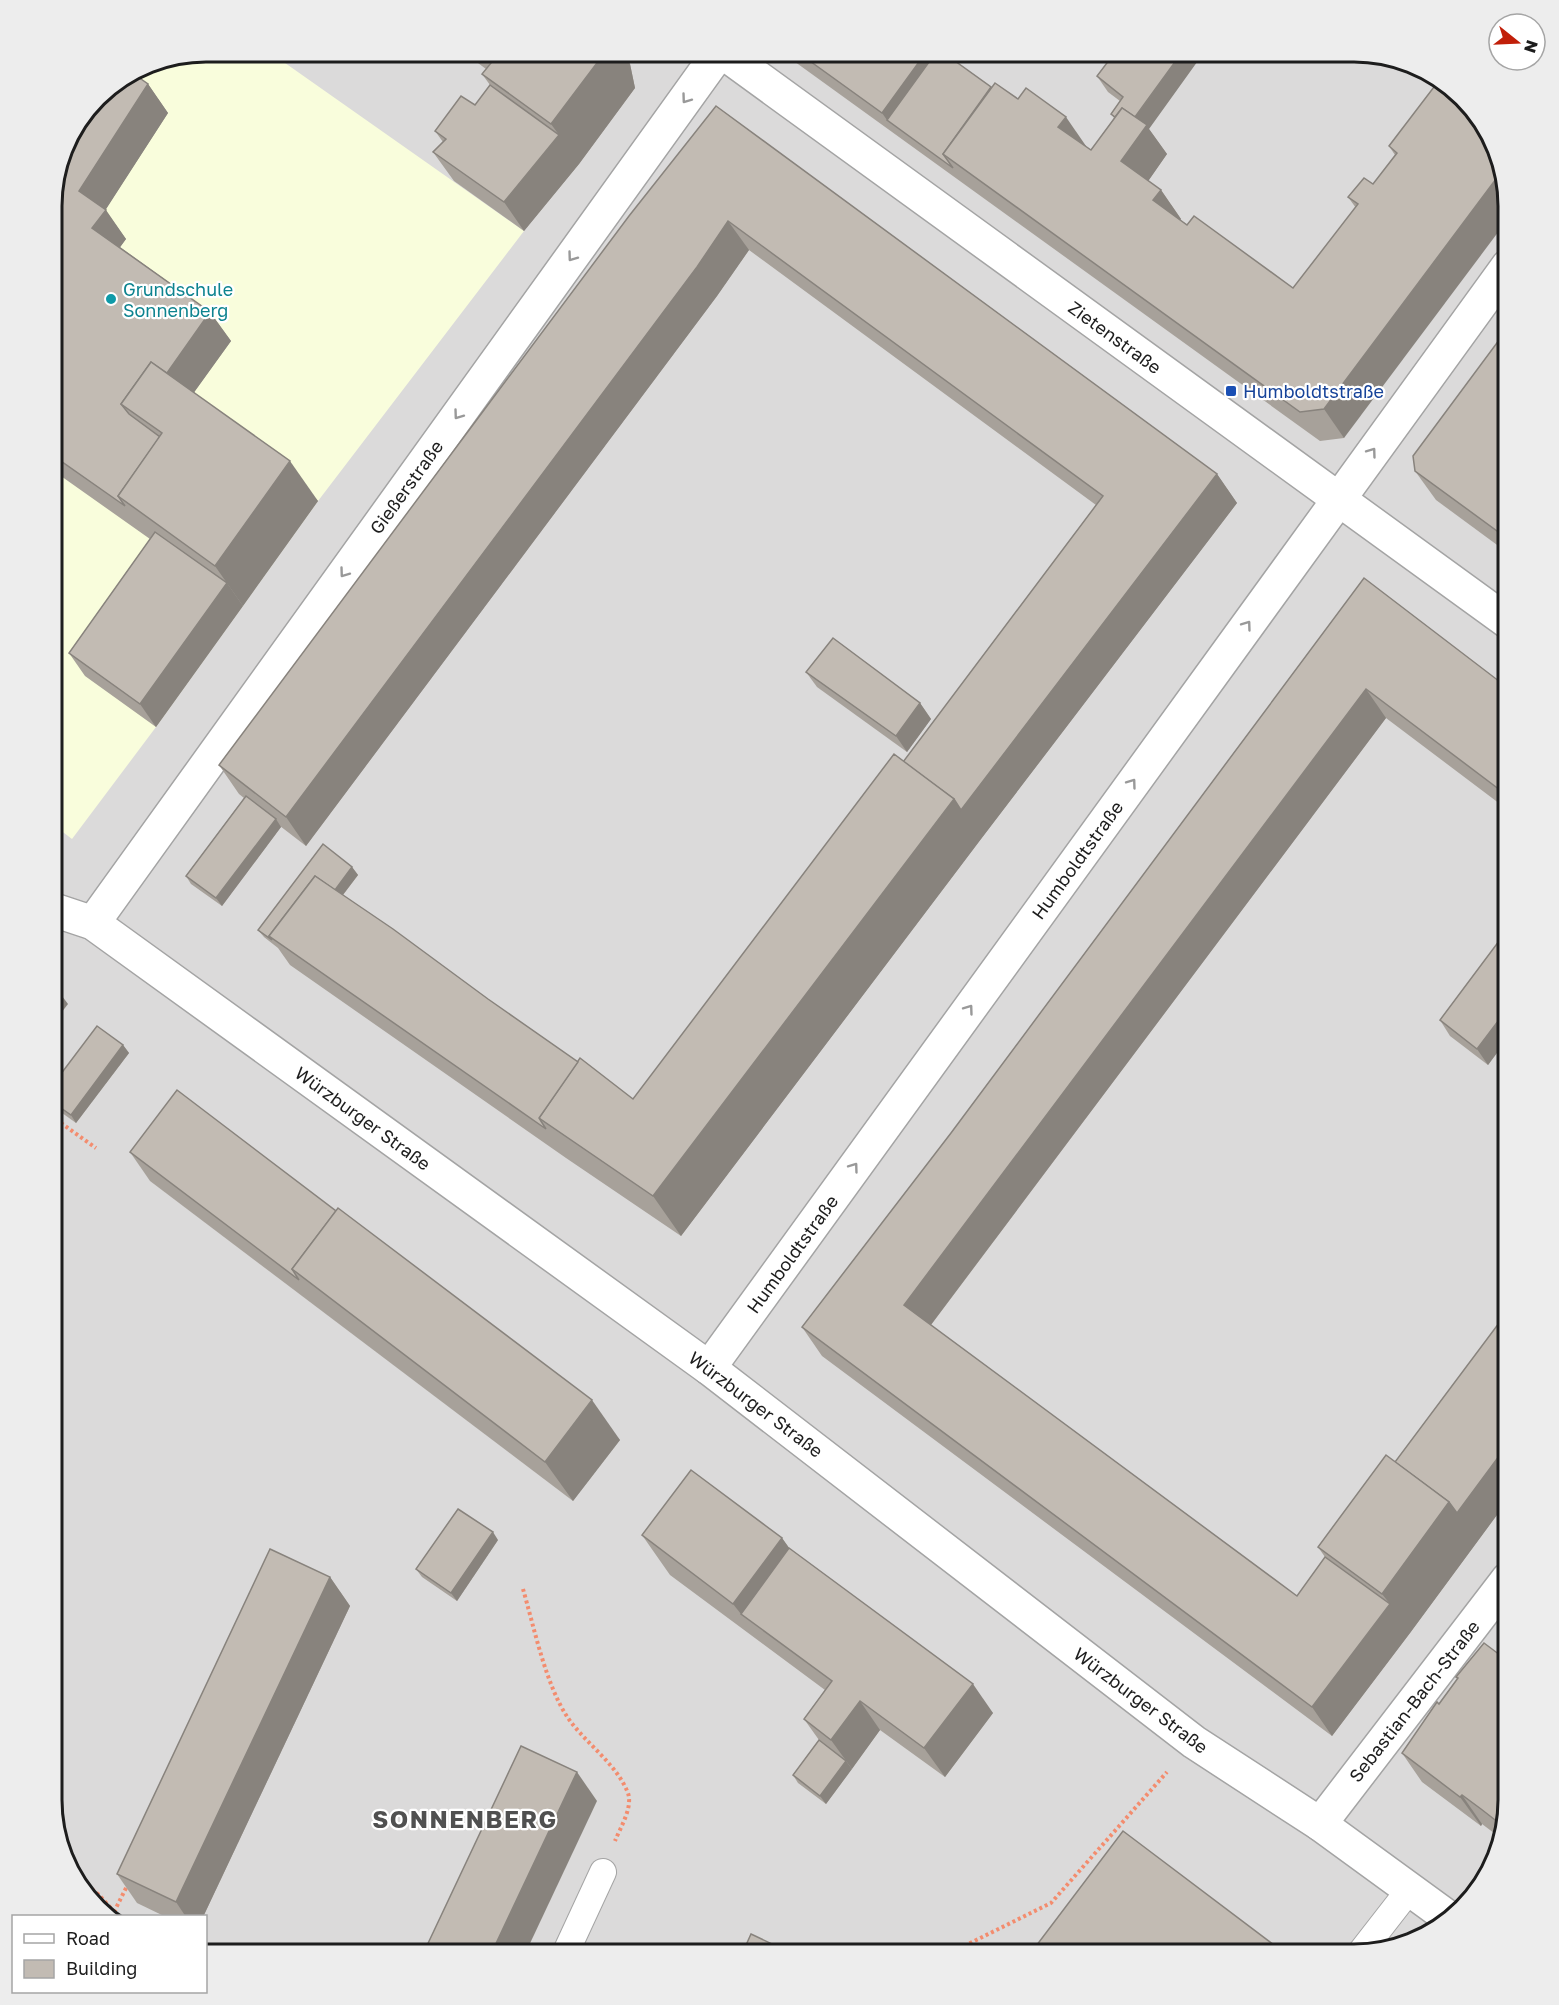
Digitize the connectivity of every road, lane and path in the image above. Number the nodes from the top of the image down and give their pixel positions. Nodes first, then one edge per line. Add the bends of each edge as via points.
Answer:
1 (713, 62) edge
2 (736, 62) edge
3 (1498, 280) edge
4 (1338, 499) junction
5 (1498, 615) edge
6 (62, 913) edge
7 (93, 923) junction
8 (62, 1124) edge
9 (96, 1149) dead end
10 (710, 1368) junction
11 (523, 1589) dead end
12 (1498, 1592) edge
13 (1194, 1742) junction
14 (1320, 1824) junction
15 (603, 1872) joint
16 (130, 1881) edge
17 (1410, 1889) junction
18 (94, 1891) edge
19 (111, 1909) edge
20 (114, 1912) edge
21 (1442, 1913) edge
22 (1368, 1942) edge
23 (570, 1944) edge
24 (968, 1944) edge

1 -> 7 street, Gießerstraße
2 - 4 street, Zietenstraße
4 -> 3 street, Humboldtstraße
4 - 5 street, Zietenstraße
10 -> 4 street, Humboldtstraße
6 - 7 street, Würzburger Straße
7 - 10 street, Würzburger Straße
8 - 9 path
10 - 13 street, Würzburger Straße
11 - 15 path via 551,1686 567,1717 617,1774 628,1795 627,1810
12 - 14 street, Sebastian-Bach-Straße
13 - 14 street, Würzburger Straße
13 - 24 path via 1051,1903
14 - 17 street, Würzburger Straße
15 - 23 lane
16 - 20 path
17 - 21 street, Würzburger Straße
17 - 22 lane
18 - 19 path

